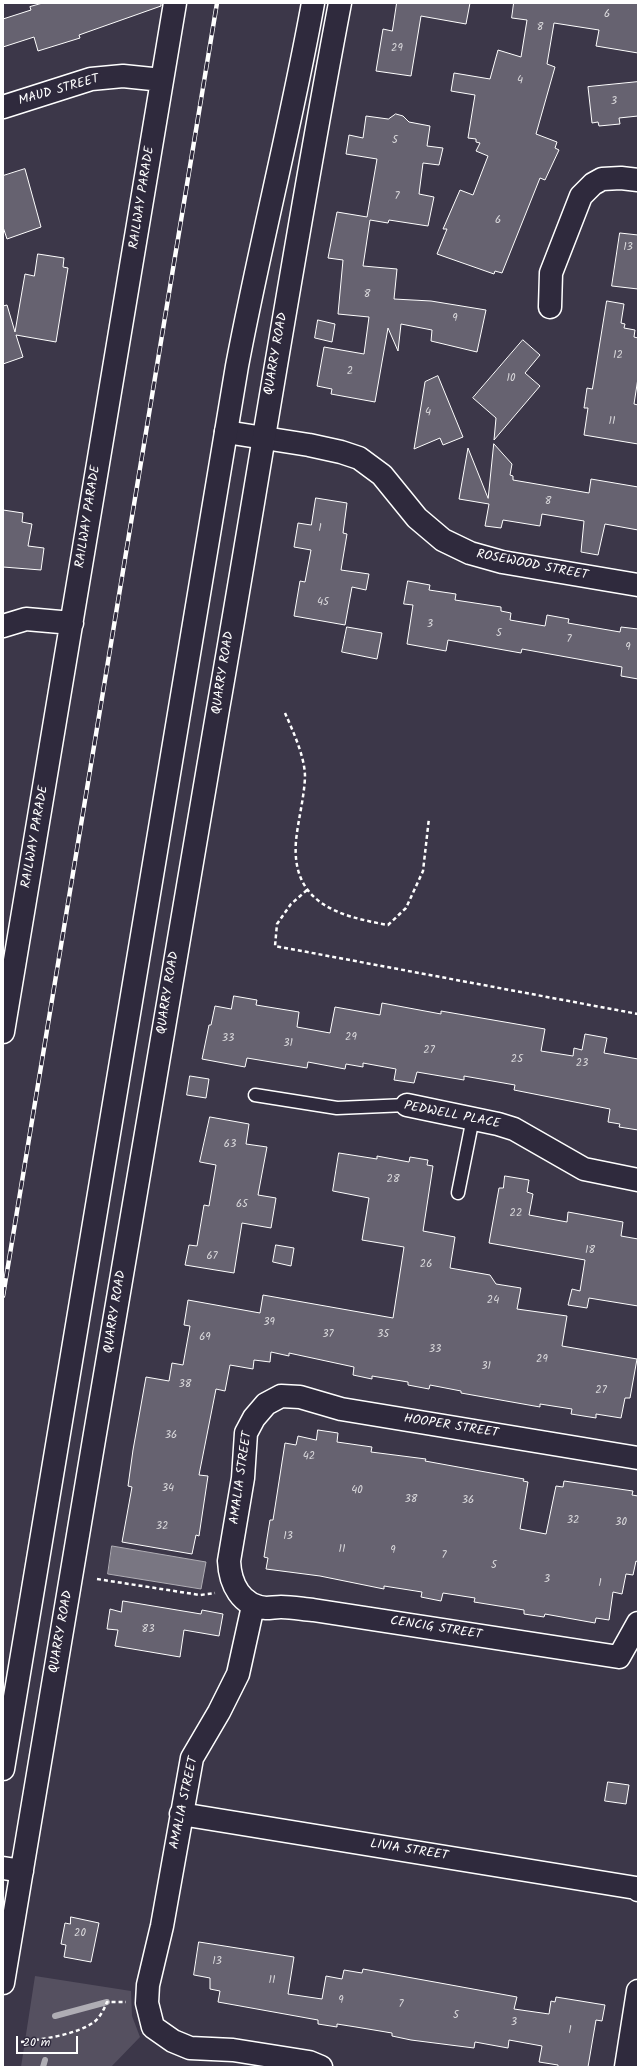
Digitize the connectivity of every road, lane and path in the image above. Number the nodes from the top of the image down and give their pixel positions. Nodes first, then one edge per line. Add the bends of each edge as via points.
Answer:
1 (175, 3) edge
2 (313, 3) edge
3 (340, 3) edge
4 (162, 80) junction
5 (3, 106) edge
6 (638, 180) edge
7 (550, 307) dead end
8 (226, 432) junction
9 (263, 437) junction
10 (638, 585) edge
11 (72, 622) junction
12 (3, 626) edge
13 (285, 713) dead end
14 (429, 818) dead end
15 (307, 890) junction
16 (638, 1014) edge
17 (3, 1032) edge
18 (255, 1095) dead end
19 (407, 1105) joint
20 (473, 1118) junction
21 (638, 1180) edge
22 (458, 1193) dead end
23 (266, 1404) joint
24 (638, 1458) edge
25 (97, 1579) dead end
26 (235, 1589) junction
27 (253, 1606) junction
28 (638, 1623) edge
29 (3, 1769) edge
30 (181, 1814) junction
31 (12, 1869) edge
32 (637, 1889) edge
33 (3, 1983) edge
34 (638, 1992) edge
35 (147, 2003) junction
36 (22, 2042) dead end
37 (321, 2067) edge
38 (626, 2067) edge

1 - 4 street, RAILWAY PARADE
2 - 8 street via 286,142 245,321
3 - 9 street, QUARRY ROAD
4 - 5 street, MAUD STREET via 122,76 91,79
4 - 11 street, RAILWAY PARADE
6 - 7 street via 602,179 581,196 551,273
8 - 9 street, ROSEWOOD STREET
8 - 29 street
9 - 10 street, ROSEWOOD STREET via 328,448 360,458 382,475 417,518 442,540 470,553 502,562
9 - 31 street, QUARRY ROAD
11 - 12 street via 26,619
11 - 17 street, RAILWAY PARADE
13 - 15 path via 297,741 305,776 296,843 297,869
14 - 15 path via 423,871 406,908 388,925 356,919 327,908
15 - 16 path via 291,904 277,924 275,946
18 - 19 lane, PEDWELL PLACE via 337,1108
19 - 20 street, PEDWELL PLACE
20 - 21 street, PEDWELL PLACE via 514,1129 584,1169
20 - 22 lane
23 - 24 street, HOOPER STREET via 281,1396 300,1397 342,1409
23 - 26 street, AMALIA STREET via 246,1433 243,1478 229,1561
25 - 26 path via 200,1595
26 - 27 street
27 - 28 street, CENCIG STREET via 313,1610 619,1657
27 - 30 street, AMALIA STREET via 238,1674 192,1758
30 - 32 street, LIVIA STREET
30 - 35 street, AMALIA STREET via 162,1926 148,1985
31 - 33 street, QUARRY ROAD
34 - 38 street
35 - 36 path via 107,2002 94,2022 60,2036
35 - 37 street, AMALIA STREET via 153,2027 173,2041 190,2048 232,2050 309,2062

